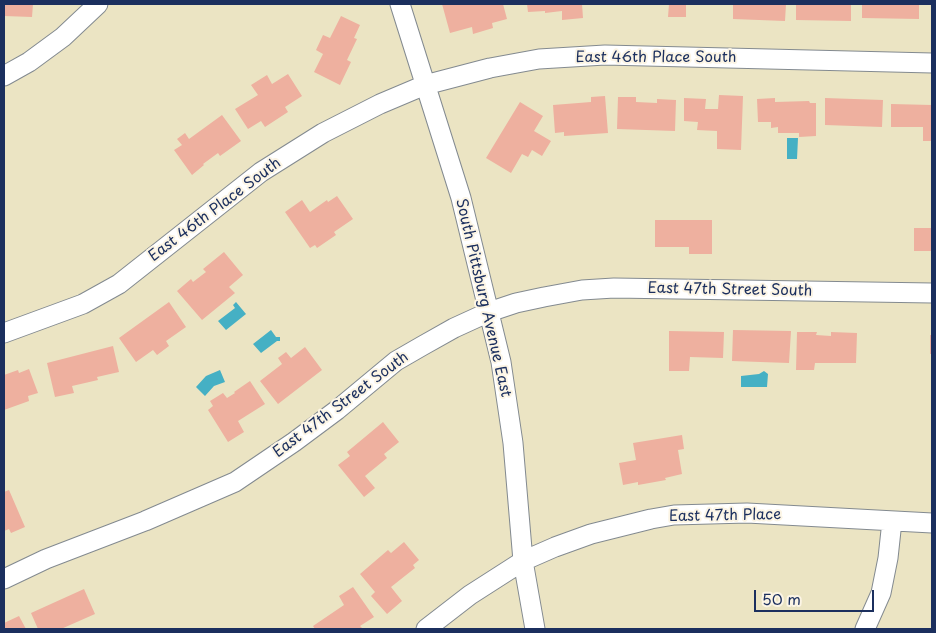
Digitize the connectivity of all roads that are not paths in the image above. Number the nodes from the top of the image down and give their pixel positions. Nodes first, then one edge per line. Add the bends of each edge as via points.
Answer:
1 (98, 4) edge
2 (400, 4) edge
3 (932, 63) edge
4 (4, 76) edge
5 (425, 85) junction
6 (932, 293) edge
7 (489, 312) junction
8 (4, 333) edge
9 (892, 521) junction
10 (932, 523) edge
11 (523, 561) junction
12 (4, 579) edge
13 (426, 629) edge
14 (535, 629) edge
15 (865, 629) edge

1 - 4 street via 30,62
2 - 5 street, South Pittsburg Avenue East
3 - 5 street, East 46th Place South via 605,55 539,59
5 - 7 street, South Pittsburg Avenue East via 461,198
5 - 8 street, East 46th Place South via 323,134 262,172 119,284 83,304
6 - 7 street, East 47th Street South via 614,288 544,297
7 - 11 street, South Pittsburg Avenue East via 501,362 513,443
7 - 12 street, East 47th Street South via 396,361 323,421 235,482 145,521 46,558
9 - 10 street, East 47th Place
9 - 11 street, East 47th Place via 747,513 674,515 591,534
9 - 15 street via 881,594
11 - 13 street, East 47th Place via 470,595
11 - 14 street, South Pittsburg Avenue East

